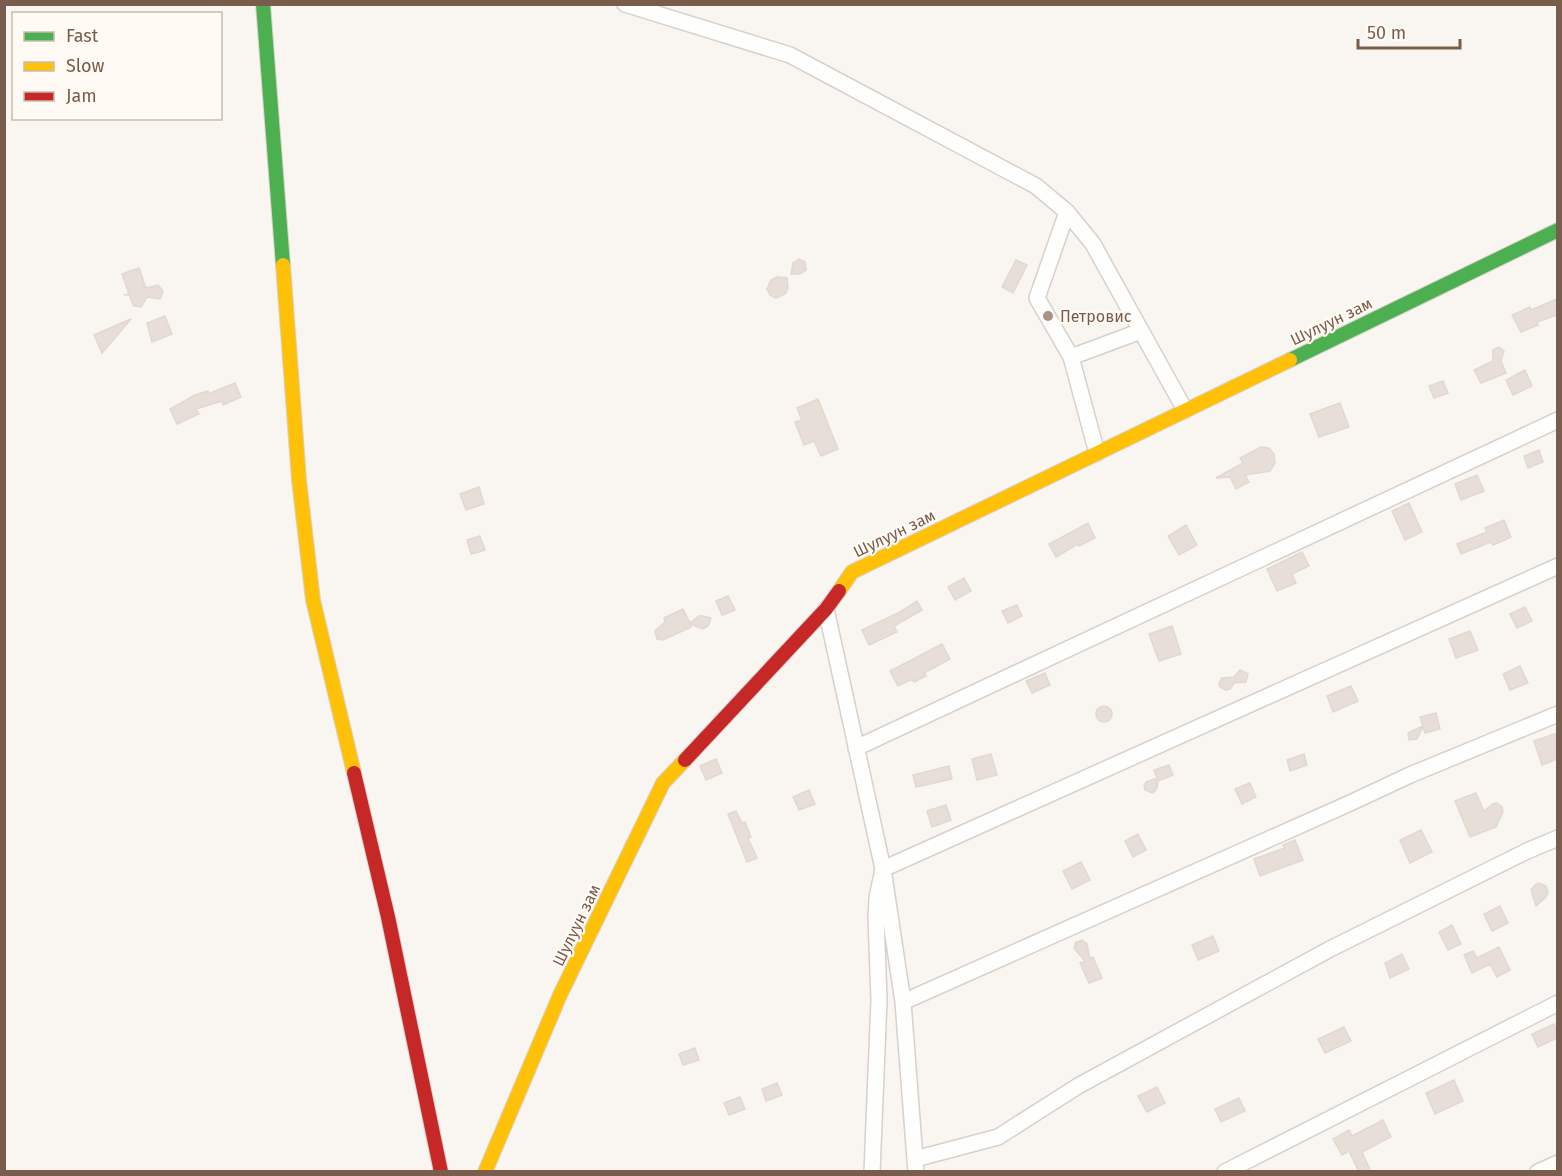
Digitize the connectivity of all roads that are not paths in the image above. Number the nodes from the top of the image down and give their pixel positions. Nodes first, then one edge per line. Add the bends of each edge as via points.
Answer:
1 (263, 4) edge
2 (625, 4) edge
3 (1066, 212) junction
4 (1557, 230) edge
5 (1141, 331) junction
6 (1071, 357) junction
7 (1185, 410) junction
8 (1557, 420) edge
9 (1097, 453) junction
10 (1557, 566) edge
11 (826, 609) junction
12 (1557, 714) edge
13 (856, 748) junction
14 (1557, 838) edge
15 (883, 869) junction
16 (903, 1002) junction
17 (1557, 1003) edge
18 (1557, 1163) edge
19 (916, 1165) edge
20 (441, 1172) edge
21 (485, 1172) edge
22 (872, 1172) edge
23 (1225, 1172) edge
24 (1538, 1172) edge

1 - 20 street via 299,480 313,600 388,917
2 - 3 street via 790,54 1036,186
3 - 5 street via 1093,244
3 - 6 street via 1037,298
4 - 7 street, Шулуун зам
5 - 6 street
5 - 7 street
6 - 9 street
7 - 9 street, Шулуун зам
8 - 13 street
9 - 11 street, Шулуун зам via 852,572
10 - 15 street
11 - 13 street
11 - 21 street, Шулуун зам via 663,783 560,995
12 - 16 street via 1410,775
13 - 15 street
14 - 19 street via 1320,955 1077,1086 998,1137
15 - 16 street
15 - 22 street via 876,917 879,1000
16 - 19 street
17 - 23 street
18 - 24 street

